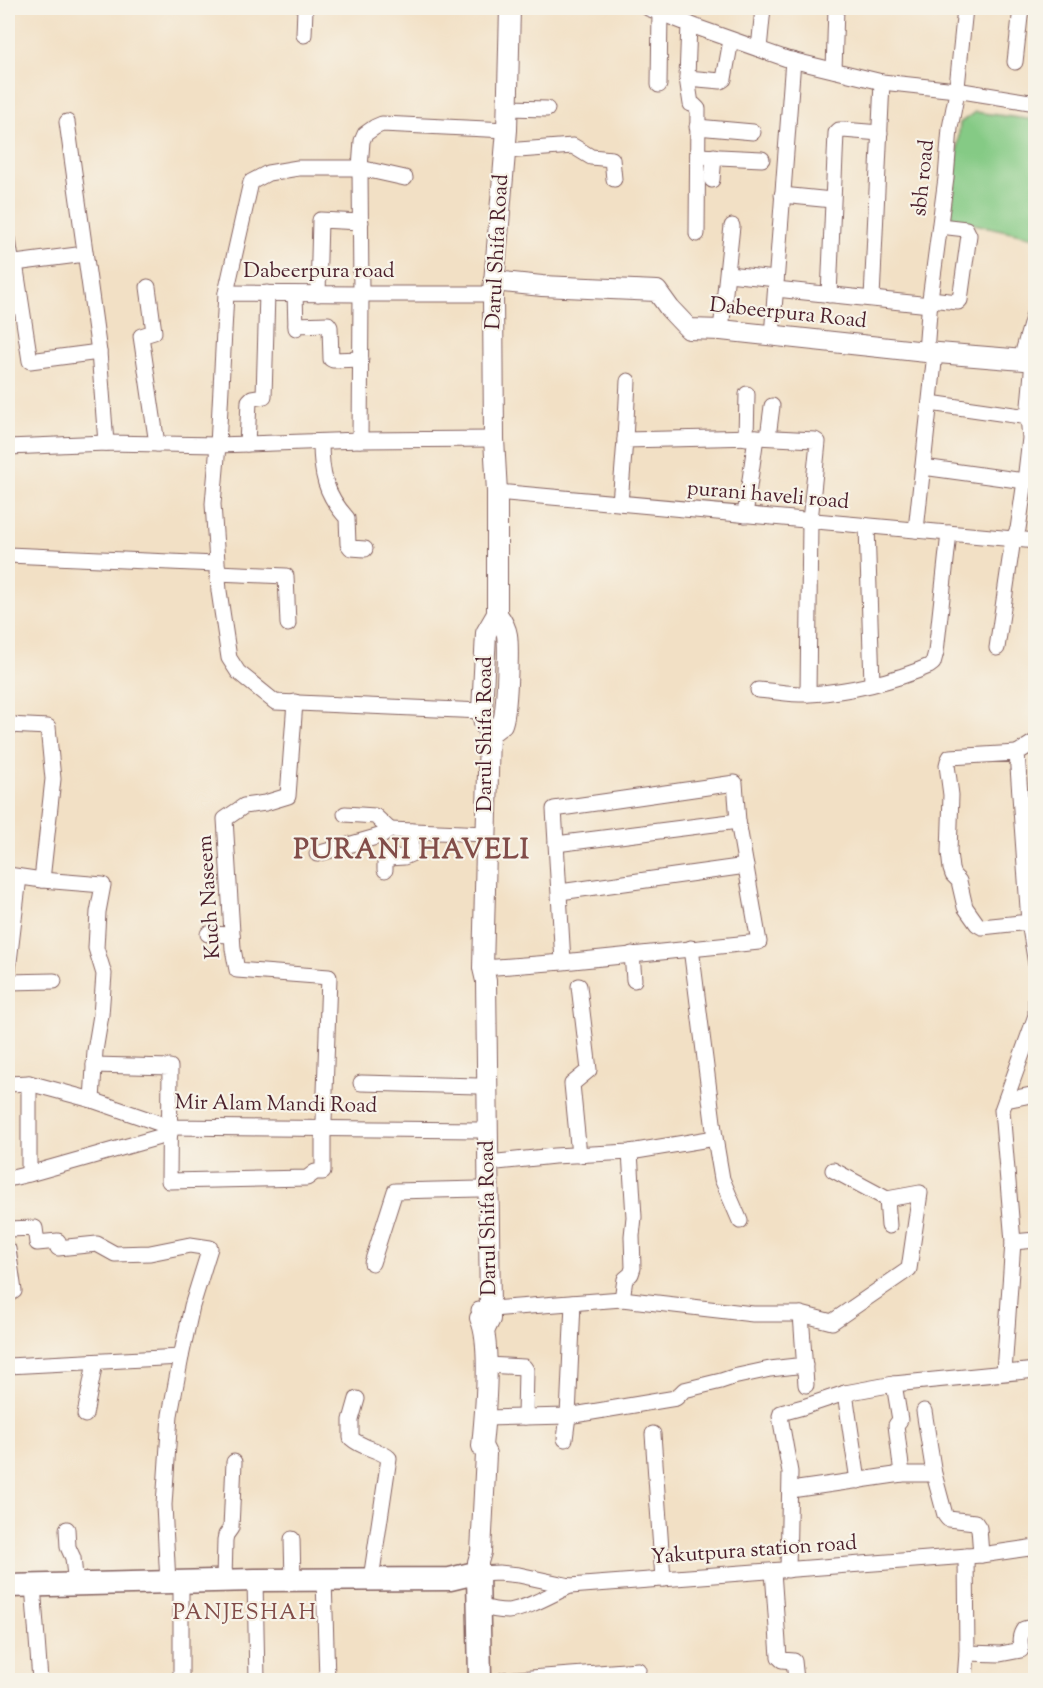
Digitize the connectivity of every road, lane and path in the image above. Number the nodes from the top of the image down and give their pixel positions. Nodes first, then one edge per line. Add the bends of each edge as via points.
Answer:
1 (305, 8) edge
2 (510, 8) edge
3 (763, 8) edge
4 (836, 8) edge
5 (965, 8) edge
6 (1021, 8) edge
7 (654, 10) edge
8 (688, 24) junction
9 (304, 34) dead end
10 (731, 40) junction
11 (759, 49) junction
12 (793, 60) junction
13 (1015, 62) dead end
14 (834, 70) junction
15 (687, 78) junction
16 (882, 82) junction
17 (659, 85) dead end
18 (956, 90) junction
19 (1035, 103) edge
20 (508, 108) junction
21 (547, 109) dead end
22 (67, 122) dead end
23 (697, 127) junction
24 (507, 130) junction
25 (753, 132) dead end
26 (880, 133) junction
27 (505, 151) junction
28 (706, 156) junction
29 (762, 159) dead end
30 (360, 168) junction
31 (405, 178) dead end
32 (614, 178) dead end
33 (712, 180) dead end
34 (782, 195) junction
35 (832, 200) junction
36 (361, 222) junction
37 (732, 226) dead end
38 (940, 226) junction
39 (697, 234) dead end
40 (8, 239) edge
41 (85, 254) junction
42 (15, 263) junction
43 (728, 274) junction
44 (776, 284) junction
45 (148, 287) dead end
46 (226, 293) junction
47 (267, 293) junction
48 (296, 294) junction
49 (318, 294) junction
50 (362, 294) junction
51 (493, 294) junction
52 (829, 295) junction
53 (872, 298) junction
54 (930, 302) junction
55 (1035, 307) edge
56 (721, 330) junction
57 (772, 336) junction
58 (99, 352) junction
59 (930, 352) junction
60 (361, 359) junction
61 (1030, 361) edge
62 (628, 381) dead end
63 (747, 394) dead end
64 (930, 403) junction
65 (772, 406) dead end
66 (1028, 417) junction
67 (756, 437) junction
68 (494, 439) junction
69 (1033, 439) edge
70 (360, 440) junction
71 (625, 440) junction
72 (321, 442) junction
73 (106, 443) junction
74 (157, 444) junction
75 (247, 444) junction
76 (218, 445) junction
77 (8, 447) edge
78 (923, 467) junction
79 (1025, 481) junction
80 (497, 492) junction
81 (620, 503) junction
82 (746, 515) junction
83 (810, 521) junction
84 (867, 526) junction
85 (916, 530) junction
86 (949, 533) junction
87 (1012, 539) junction
88 (1035, 542) edge
89 (365, 549) dead end
90 (8, 555) edge
91 (216, 568) junction
92 (497, 614) junction
93 (288, 624) dead end
94 (997, 648) dead end
95 (872, 684) junction
96 (758, 690) dead end
97 (808, 694) junction
98 (295, 702) junction
99 (482, 711) junction
100 (8, 725) edge
101 (489, 734) junction
102 (1035, 741) edge
103 (1017, 753) junction
104 (345, 814) dead end
105 (738, 822) junction
106 (390, 830) junction
107 (412, 831) junction
108 (486, 834) junction
109 (556, 844) junction
110 (317, 854) dead end
111 (746, 866) junction
112 (385, 870) dead end
113 (13, 876) edge
114 (42, 880) junction
115 (560, 892) junction
116 (1029, 922) junction
117 (208, 934) dead end
118 (232, 935) junction
119 (692, 948) junction
120 (632, 954) junction
121 (562, 962) junction
122 (1035, 963) edge
123 (8, 970) edge
124 (483, 970) junction
125 (634, 980) dead end
126 (54, 981) dead end
127 (8, 982) edge
128 (579, 987) dead end
129 (1035, 991) edge
130 (1035, 1019) edge
131 (94, 1065) junction
132 (29, 1083) junction
133 (361, 1083) dead end
134 (8, 1084) edge
135 (478, 1086) junction
136 (1035, 1094) edge
137 (92, 1100) junction
138 (1006, 1100) junction
139 (322, 1128) junction
140 (170, 1130) junction
141 (479, 1130) junction
142 (715, 1138) junction
143 (630, 1152) junction
144 (579, 1155) junction
145 (488, 1162) junction
146 (833, 1170) dead end
147 (29, 1174) junction
148 (8, 1179) edge
149 (479, 1190) junction
150 (887, 1199) junction
151 (740, 1221) dead end
152 (890, 1226) dead end
153 (8, 1229) edge
154 (1035, 1240) edge
155 (1013, 1242) junction
156 (8, 1249) edge
157 (372, 1263) dead end
158 (8, 1295) edge
159 (622, 1299) junction
160 (573, 1303) junction
161 (801, 1314) junction
162 (486, 1317) junction
163 (181, 1357) junction
164 (95, 1362) junction
165 (486, 1365) junction
166 (805, 1365) junction
167 (8, 1366) edge
168 (1035, 1370) edge
169 (1004, 1372) junction
170 (894, 1384) junction
171 (806, 1385) dead end
172 (844, 1393) junction
173 (357, 1399) dead end
174 (924, 1411) dead end
175 (85, 1415) dead end
176 (568, 1416) junction
177 (525, 1417) junction
178 (484, 1418) junction
179 (653, 1434) dead end
180 (565, 1439) dead end
181 (234, 1462) dead end
182 (902, 1474) junction
183 (934, 1474) junction
184 (858, 1481) junction
185 (791, 1490) junction
186 (67, 1529) dead end
187 (292, 1539) dead end
188 (1035, 1546) edge
189 (974, 1556) junction
190 (478, 1568) junction
191 (780, 1570) junction
192 (370, 1579) junction
193 (450, 1579) junction
194 (663, 1579) junction
195 (255, 1580) junction
196 (293, 1580) junction
197 (324, 1580) junction
198 (225, 1581) junction
199 (174, 1583) junction
200 (33, 1585) junction
201 (76, 1585) junction
202 (8, 1586) edge
203 (570, 1586) junction
204 (480, 1606) junction
205 (1035, 1626) edge
206 (967, 1653) junction
207 (638, 1670) dead end
208 (40, 1680) edge
209 (181, 1680) edge
210 (257, 1680) edge
211 (327, 1680) edge
212 (480, 1680) edge
213 (504, 1680) edge
214 (796, 1680) edge
215 (965, 1680) edge

1 - 9 street
2 - 20 main road, Darul Shifa Road
3 - 11 street
4 - 14 street
5 - 18 street, sbh road
6 - 13 street
7 - 8 street
7 - 17 street
8 - 10 street
8 - 15 street
10 - 11 street
10 - 15 street via 724,79
11 - 12 street
12 - 14 street
12 - 34 street
14 - 16 street
15 - 23 street via 691,104 698,109
16 - 18 street
16 - 26 street
18 - 19 street
18 - 38 street, sbh road
20 - 21 street
20 - 24 main road, Darul Shifa Road
22 - 41 street
23 - 25 street
23 - 28 street
24 - 27 main road, Darul Shifa Road
24 - 30 street via 382,124 365,134
26 - 35 street via 836,133
26 - 53 street
27 - 32 street via 573,146 591,157 612,159
27 - 51 main road, Darul Shifa Road
28 - 29 street
28 - 33 street
28 - 39 street
30 - 31 street
30 - 36 street
30 - 46 street via 298,168 268,173 251,182
34 - 35 street
34 - 44 street
35 - 52 street
36 - 49 street via 320,220
36 - 50 street
37 - 43 street
38 - 54 street, sbh road
38 - 54 street via 966,230 969,236 960,300
40 - 42 street
41 - 42 street
41 - 58 street
42 - 58 street via 30,361
43 - 44 street
43 - 56 street
44 - 52 street
44 - 57 street
45 - 74 street via 154,332 141,336
46 - 47 street, Dabeerpura road
46 - 76 street, Dabeerpura road
47 - 48 street, Dabeerpura road
47 - 75 street via 264,396 249,401
48 - 49 street, Dabeerpura road
48 - 60 street via 296,327 328,324 331,359
49 - 50 street, Dabeerpura road
50 - 51 street, Dabeerpura road
50 - 60 street
51 - 56 main road, Dabeerpura Road via 494,281 657,291 689,329
51 - 68 main road, Darul Shifa Road
52 - 53 street
53 - 54 street
54 - 59 street, sbh road
55 - 61 street
56 - 57 main road, Dabeerpura Road
57 - 59 main road, Dabeerpura Road
58 - 73 street
59 - 61 main road, Dabeerpura Road
59 - 64 street, sbh road
60 - 70 street
61 - 66 street
62 - 71 street
63 - 67 street
64 - 66 street
64 - 78 street, sbh road
65 - 67 street
66 - 69 street
67 - 71 street
67 - 82 street
67 - 83 street via 818,442
68 - 70 street
68 - 80 main road, Darul Shifa Road
69 - 79 street
70 - 72 street
71 - 81 street
72 - 75 street
72 - 89 street via 322,473 331,496 347,518 348,544
73 - 74 street
73 - 77 street
74 - 76 street
75 - 76 street
76 - 91 street, Dabeerpura road via 213,504
78 - 79 street
78 - 85 street, sbh road
79 - 87 street via 1018,529
80 - 81 street, purani haveli road
80 - 92 main road, Darul Shifa Road
81 - 82 street, purani haveli road
82 - 83 street, purani haveli road
83 - 84 street, purani haveli road
83 - 97 street
84 - 85 street, purani haveli road
84 - 95 street
85 - 86 street, purani haveli road
86 - 87 street, purani haveli road
86 - 95 street via 933,663
87 - 88 street, purani haveli road
87 - 94 street
90 - 91 street
91 - 93 street via 286,576
91 - 98 street, Dabeerpura road via 229,658 238,672 275,702
92 - 99 main road, Darul Shifa Road via 486,633
92 - 101 main road via 507,636 505,710 502,724
95 - 97 street
96 - 97 street
98 - 99 street, Dabeerpura road
98 - 118 street, Kuch Naseem via 288,796 244,806 225,819
99 - 101 main road, Darul Shifa Road
100 - 114 street via 48,727 53,779
101 - 108 main road, Darul Shifa Road
102 - 103 street
103 - 116 street
103 - 116 street via 950,757 949,859 965,908 977,924 982,927
104 - 106 street via 375,816
105 - 109 street
105 - 109 street via 735,783 554,809
105 - 111 street
106 - 107 street
106 - 110 street
107 - 108 street
107 - 112 street via 411,854 388,858
108 - 124 main road, Darul Shifa Road
109 - 115 street
111 - 115 street
111 - 119 street via 759,942
113 - 114 street
113 - 123 street
114 - 131 street via 103,885 96,948 104,974
115 - 121 street
116 - 122 street
117 - 118 street
118 - 139 street, Kuch Naseem via 237,970 329,977
119 - 120 street
119 - 142 street
120 - 121 street
120 - 125 street
121 - 124 street
124 - 135 main road via 477,982 476,999
124 - 145 main road, Darul Shifa Road
126 - 127 street
128 - 144 street via 589,1070 572,1084
129 - 130 street
130 - 138 street
131 - 137 street
131 - 140 street via 170,1067
132 - 134 street, Mir Alam Mandi Road
132 - 137 street, Mir Alam Mandi Road
132 - 147 street
133 - 135 street
135 - 141 main road
136 - 138 street
137 - 140 street, Mir Alam Mandi Road
138 - 155 street via 1002,1110
139 - 140 street, Mir Alam Mandi Road
139 - 140 street via 323,1172 307,1178 169,1181
139 - 141 street, Mir Alam Mandi Road
140 - 147 street
141 - 149 main road
142 - 143 street
142 - 151 street via 722,1179
143 - 144 street
143 - 159 street via 633,1268 625,1279
144 - 145 street
145 - 162 main road, Darul Shifa Road
146 - 150 street
147 - 148 street
149 - 157 street via 395,1191
149 - 162 main road
150 - 152 street
150 - 161 street via 920,1193 909,1269 832,1322
153 - 163 street via 35,1228 37,1243 58,1241 58,1248 98,1244 115,1254 150,1253 190,1245 210,1248
154 - 155 street
155 - 169 street
156 - 158 street via 14,1291
159 - 160 street
159 - 161 street via 753,1314
160 - 162 street
160 - 176 street
161 - 166 street
162 - 165 main road, Darul Shifa Road
163 - 164 street
163 - 199 street via 170,1415 164,1505
164 - 167 street
164 - 175 street
165 - 177 street via 524,1367
165 - 178 main road, Darul Shifa Road
166 - 171 street
166 - 176 street via 733,1377 684,1390 676,1398
168 - 169 street
169 - 170 street
170 - 172 street
170 - 182 street
172 - 184 street
172 - 185 street via 781,1413
173 - 192 street via 351,1438 389,1458
174 - 183 street
176 - 177 street
176 - 180 street
177 - 178 street
178 - 190 main road, Darul Shifa Road via 484,1450 476,1453 474,1552
179 - 194 street
181 - 198 street via 231,1528 225,1540
182 - 183 street
182 - 184 street
183 - 189 street via 948,1520 975,1522 979,1528
184 - 185 street
185 - 191 street
186 - 201 street
187 - 196 street
188 - 189 street, Yakutpura station road
189 - 191 street, Yakutpura station road
189 - 206 street
190 - 193 highway via 471,1574
190 - 203 street
190 - 204 highway
191 - 194 street, Yakutpura station road
191 - 214 street via 779,1657 794,1661
192 - 193 highway
192 - 197 highway
193 - 204 highway
194 - 203 street, Yakutpura station road
195 - 196 highway
195 - 198 highway
195 - 210 street
196 - 197 highway
197 - 211 street
198 - 199 highway
199 - 201 highway
199 - 209 street
200 - 201 highway
200 - 202 highway
200 - 208 street
203 - 204 street, Yakutpura station road via 510,1611
204 - 212 highway
205 - 206 street via 1021,1633 1021,1650
206 - 215 street
207 - 213 street

